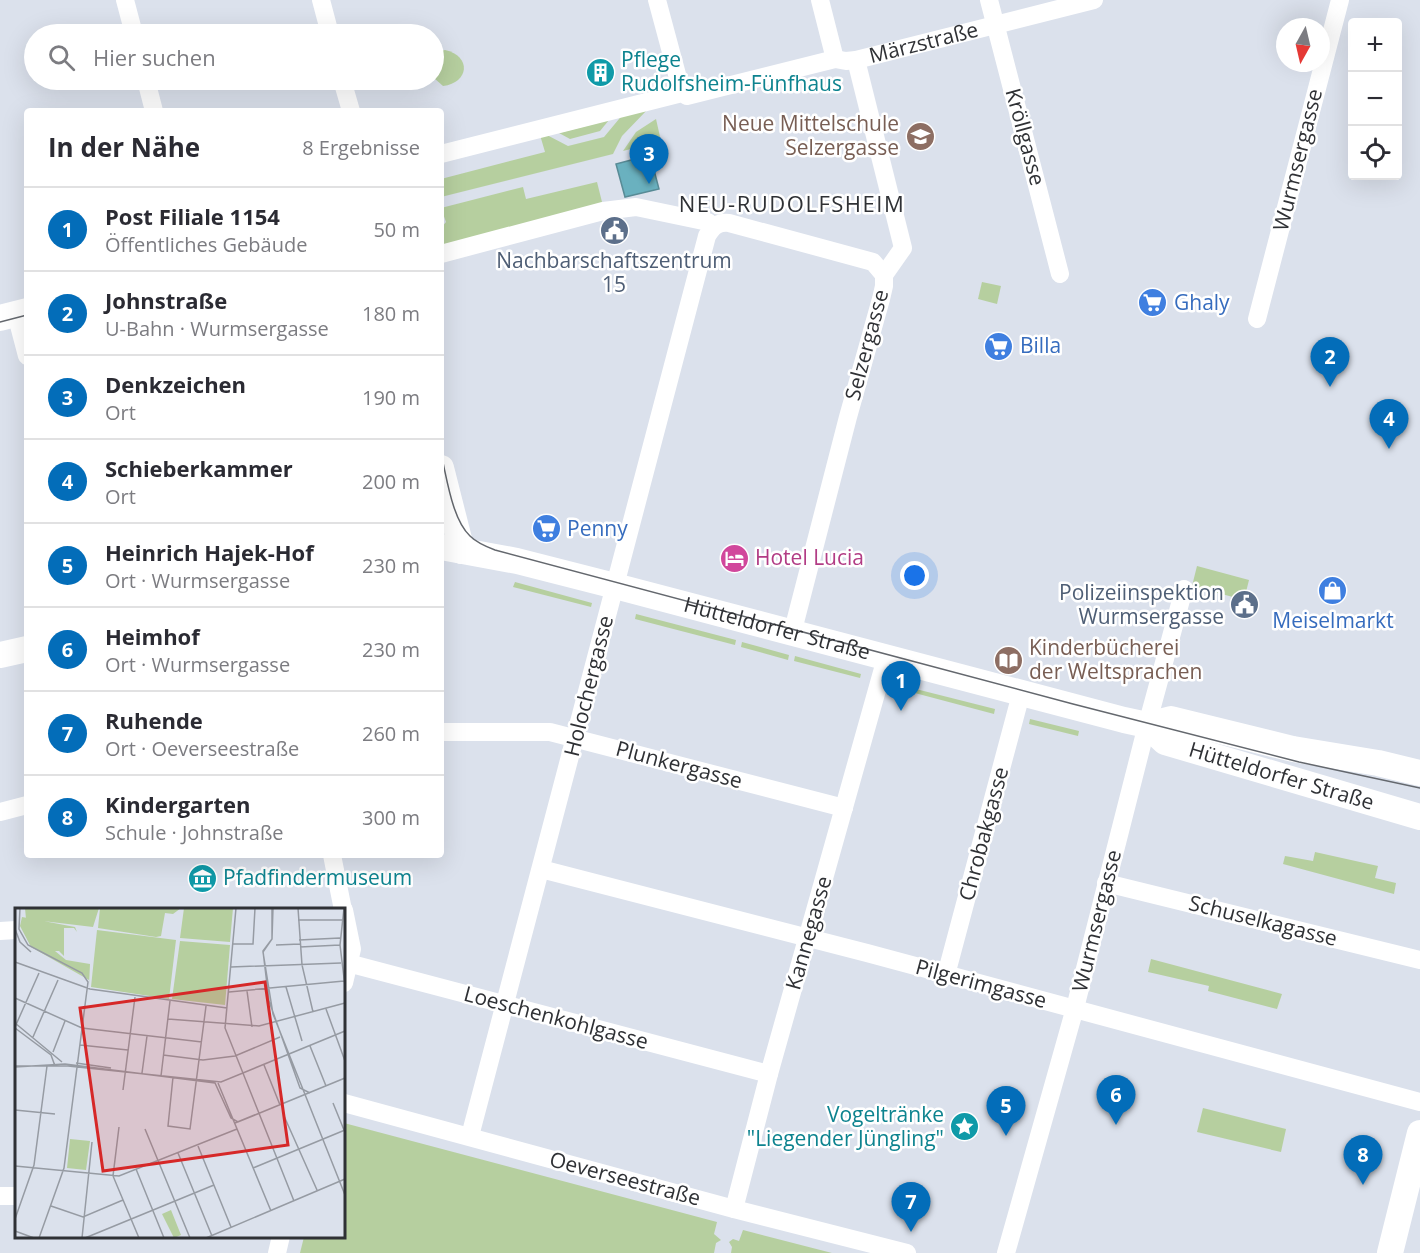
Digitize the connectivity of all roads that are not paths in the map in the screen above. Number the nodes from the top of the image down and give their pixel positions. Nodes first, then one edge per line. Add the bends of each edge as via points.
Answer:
1 (125, 0) edge
2 (321, 0) edge
3 (657, 0) edge
4 (820, 0) edge
5 (989, 0) edge
6 (1094, 0) edge
7 (1340, 0) edge
8 (131, 24) edge
9 (327, 24) edge
10 (996, 25) junction
11 (835, 59) junction
12 (856, 60) junction
13 (149, 90) edge
14 (345, 90) edge
15 (682, 93) junction
16 (153, 108) edge
17 (350, 108) edge
18 (444, 153) edge
19 (709, 232) junction
20 (444, 253) edge
21 (1060, 274) dead end
22 (884, 275) junction
23 (14, 314) edge
24 (1257, 319) dead end
25 (24, 346) edge
26 (444, 492) edge
27 (451, 549) edge
28 (615, 586) junction
29 (1184, 589) dead end
30 (792, 634) junction
31 (24, 650) edge
32 (0, 656) edge
33 (886, 658) junction
34 (1021, 694) junction
35 (1147, 725) junction
36 (444, 732) edge
37 (576, 737) junction
38 (1420, 773) edge
39 (24, 806) edge
40 (844, 808) junction
41 (0, 812) edge
42 (1420, 817) edge
43 (333, 858) edge
44 (541, 869) junction
45 (1106, 883) junction
46 (343, 908) edge
47 (345, 919) edge
48 (15, 930) edge
49 (0, 931) edge
50 (808, 938) junction
51 (1420, 960) edge
52 (346, 963) edge
53 (946, 975) junction
54 (506, 1005) junction
55 (1075, 1008) junction
56 (769, 1074) junction
57 (1420, 1102) edge
58 (345, 1103) edge
59 (1420, 1133) edge
60 (470, 1136) junction
61 (734, 1209) junction
62 (281, 1238) edge
63 (277, 1253) edge
64 (907, 1253) edge
65 (1006, 1253) edge
66 (1390, 1253) edge

1 - 8 street
2 - 9 street
3 - 15 street
4 - 11 street
5 - 10 street, Kröllgasse
6 - 10 street, Märzstraße
7 - 24 street, Wurmsergasse
10 - 12 street, Märzstraße
10 - 21 street, Kröllgasse
11 - 12 street, Märzstraße
11 - 15 street, Märzstraße via 687,96
12 - 22 street, Selzergasse via 903,248
13 - 16 street
14 - 17 street
15 - 18 street, Märzstraße
19 - 20 street via 708,222 636,207 623,208
19 - 22 street via 720,222 740,226 873,262
19 - 28 street, Holochergasse
22 - 30 street, Selzergasse via 881,299
23 - 25 street
26 - 27 main road
27 - 28 main road, Hütteldorfer Straße via 518,561
28 - 30 main road, Hütteldorfer Straße
28 - 37 street, Holochergasse
29 - 35 street, Wurmsergasse
30 - 33 main road, Hütteldorfer Straße
31 - 32 main road
33 - 34 main road, Hütteldorfer Straße
33 - 40 street, Kannegasse
34 - 35 main road, Hütteldorfer Straße
34 - 53 street, Chrobakgasse
35 - 38 main road, Hütteldorfer Straße via 1171,719 1293,749
35 - 42 main road, Hütteldorfer Straße via 1165,742
35 - 45 street, Wurmsergasse
36 - 37 street, Plunkergasse via 550,732
37 - 40 street, Plunkergasse
37 - 44 street, Holochergasse
39 - 41 street
40 - 50 street, Kannegasse
43 - 46 street
44 - 50 street, Pilgerimgasse
44 - 54 street, Holochergasse
45 - 51 street, Schuselkagasse
45 - 55 street, Wurmsergasse
47 - 52 street via 352,949
48 - 49 street
50 - 53 street, Pilgerimgasse
50 - 56 street, Kannegasse
52 - 54 street, Loeschenkohlgasse
53 - 55 street, Pilgerimgasse
54 - 56 street, Loeschenkohlgasse
54 - 60 street, Holochergasse
55 - 57 street, Pilgerimgasse
55 - 65 street, Wurmsergasse
56 - 61 street, Kannegasse
58 - 60 street, Oeverseestraße
59 - 66 main road
60 - 61 street, Oeverseestraße
61 - 64 street, Oeverseestraße
62 - 63 street

